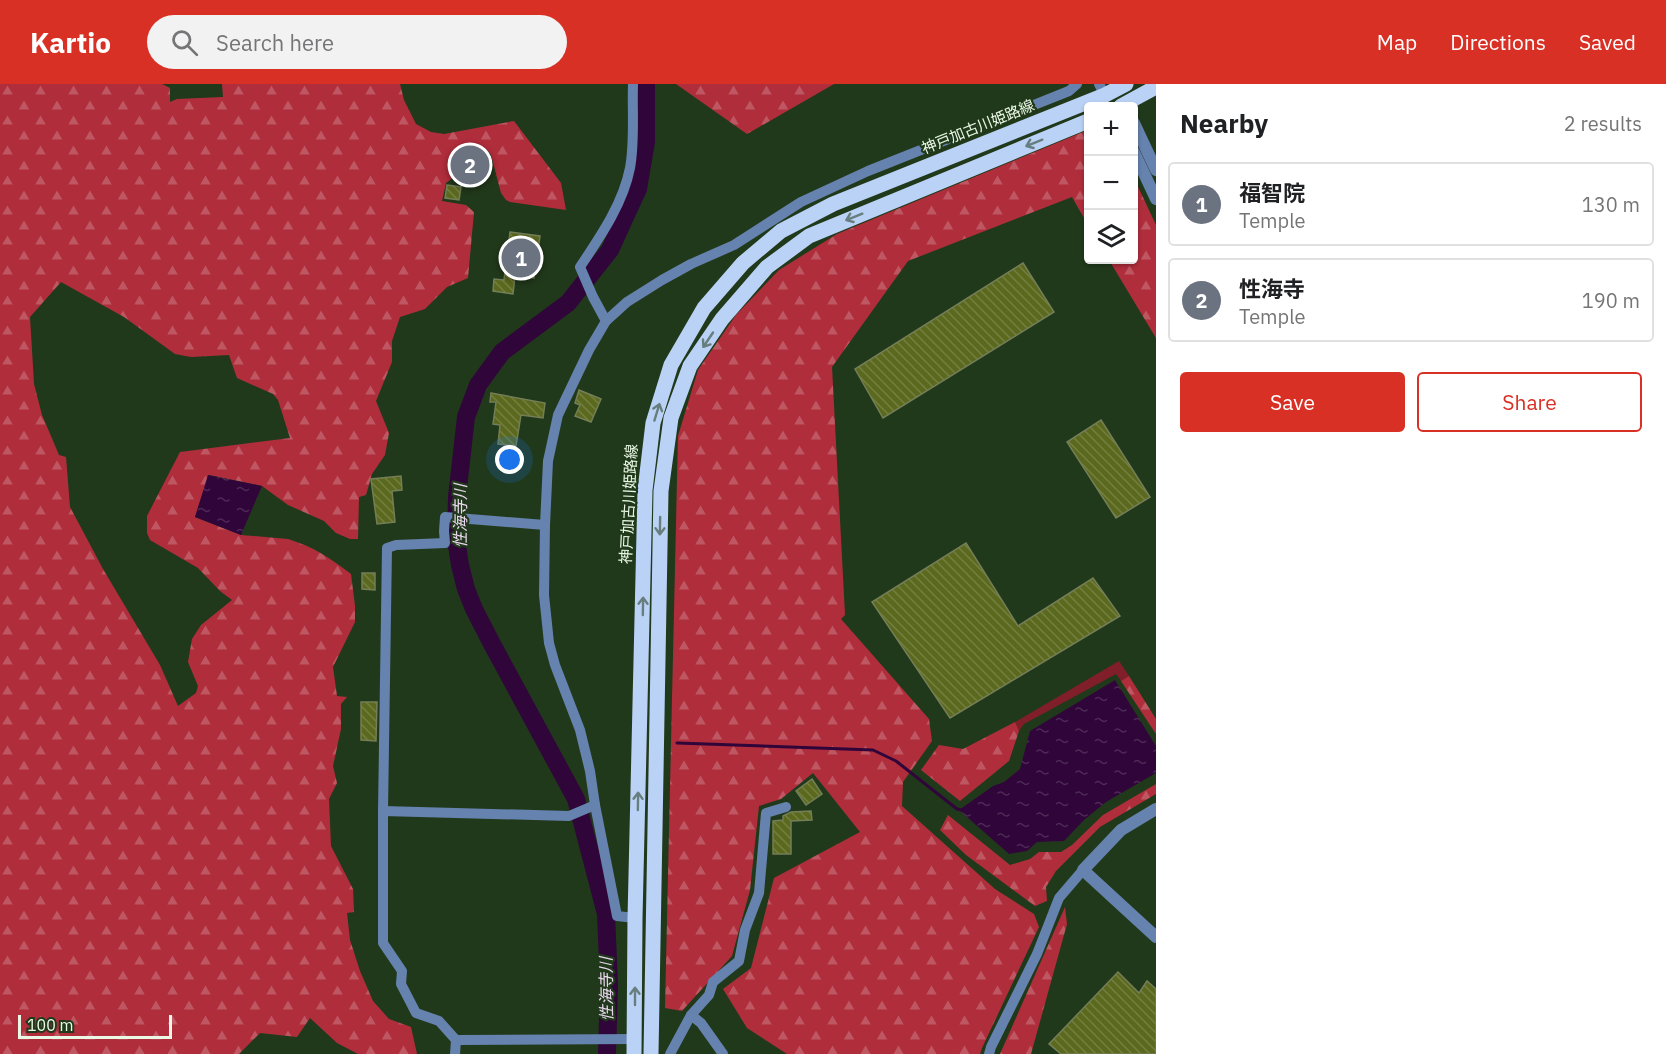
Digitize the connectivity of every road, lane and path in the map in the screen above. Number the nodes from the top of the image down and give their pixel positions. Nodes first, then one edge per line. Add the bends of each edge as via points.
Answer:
1 (633, 84) edge
2 (1077, 84) edge
3 (1156, 87) edge
4 (1116, 97) edge
5 (1084, 123) edge
6 (1138, 132) edge
7 (1136, 156) edge
8 (1156, 170) edge
9 (1156, 199) edge
10 (606, 321) junction
11 (545, 525) junction
12 (592, 806) junction
13 (786, 807) dead end
14 (1156, 809) edge
15 (383, 811) junction
16 (1083, 870) junction
17 (635, 918) junction
18 (1156, 937) edge
19 (691, 1015) junction
20 (456, 1040) junction
21 (632, 1044) edge
22 (455, 1054) edge
23 (651, 1054) edge
24 (670, 1054) edge
25 (723, 1054) edge
26 (989, 1054) edge

1 - 10 street via 630,169 617,204 580,267
2 - 10 street via 1069,91 868,171 801,202 734,245 662,280
3 - 4 main road, 神戸加古川姫路線
17 -> 4 main road, 神戸加古川姫路線 via 645,490 653,423 671,365 704,308 743,263 781,231 833,204
5 -> 23 main road, 神戸加古川姫路線 via 809,236 767,267 722,319 690,366 671,418 661,491
6 - 8 street
7 - 9 street
10 - 11 street via 558,415 548,461
11 - 12 street via 544,595 549,644 580,730 590,771
11 - 15 street via 445,517 445,543 387,548
12 - 15 street via 569,816
12 - 17 street via 617,916
13 - 19 street via 766,813 759,893 739,961 713,981 709,995
14 - 16 street via 1121,830
15 - 20 street via 382,944 402,970 401,984 416,1012 439,1022
16 - 18 street
16 - 26 street via 1059,898
21 -> 17 main road, 神戸加古川姫路線
19 - 24 street
19 - 25 street
20 - 21 street via 596,1040
20 - 22 street

